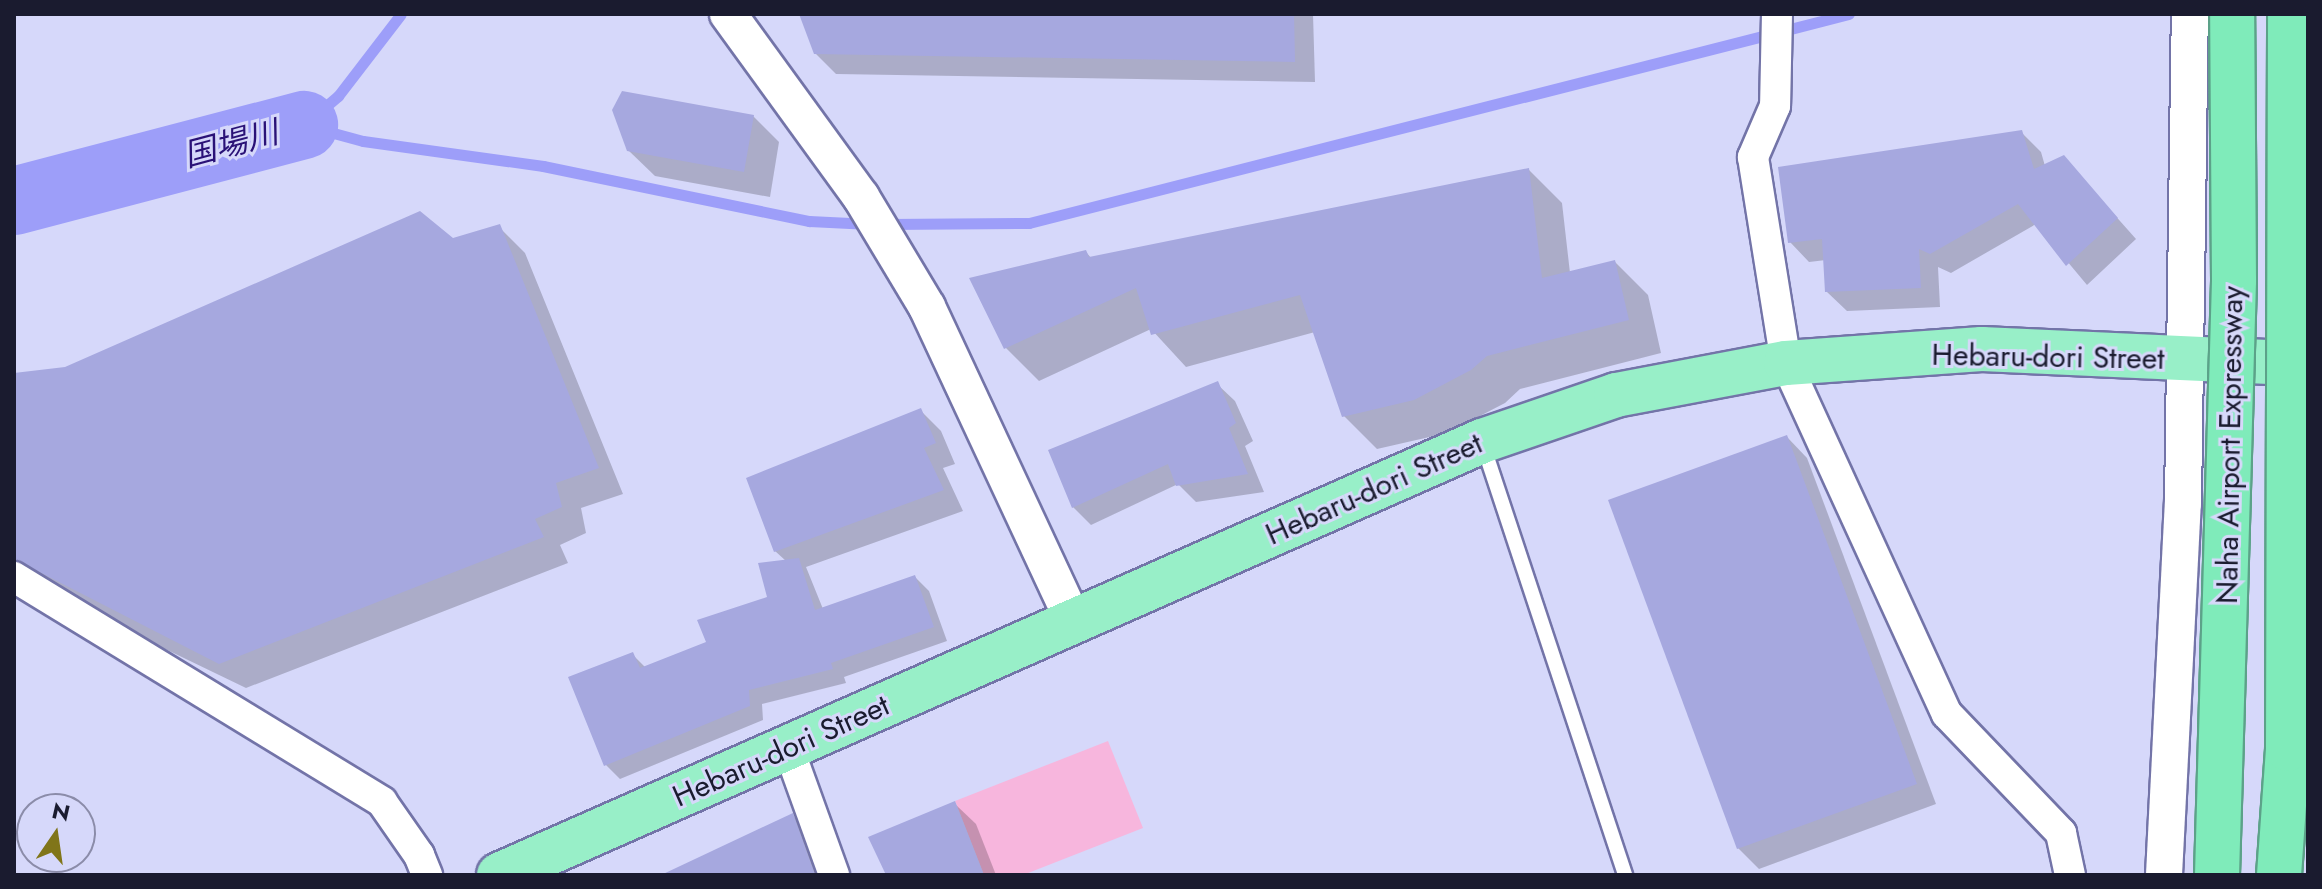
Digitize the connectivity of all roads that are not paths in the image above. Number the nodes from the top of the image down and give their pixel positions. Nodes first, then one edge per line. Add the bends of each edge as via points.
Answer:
1 (728, 14) edge
2 (2190, 14) edge
3 (2232, 14) edge
4 (2290, 14) edge
5 (1778, 19) edge
6 (2187, 360) junction
7 (1786, 363) junction
8 (2308, 364) edge
9 (1482, 441) junction
10 (14, 577) edge
11 (1074, 622) junction
12 (788, 747) junction
13 (427, 875) edge
14 (499, 875) edge
15 (834, 875) edge
16 (1625, 875) edge
17 (2070, 875) edge
18 (2164, 875) edge
19 (2217, 875) edge
20 (2279, 875) edge

1 - 11 street via 861,197 927,307
2 - 6 street
3 - 19 highway, Naha Airport Expressway, bridge via 2234,280
4 - 20 highway, Naha Airport Expressway, bridge via 2288,749
5 - 7 street via 1775,106 1753,157
6 - 7 highway, Hebaru-dori Street via 1982,349
6 - 8 highway, Hebaru-dori Street
6 - 18 street
7 - 9 highway, Hebaru-dori Street via 1616,395
7 - 17 street via 1947,714 2061,833
9 - 11 highway, Hebaru-dori Street
9 - 16 lane
10 - 13 street via 382,802
11 - 12 highway, Hebaru-dori Street
12 - 14 highway, Hebaru-dori Street
12 - 15 street

